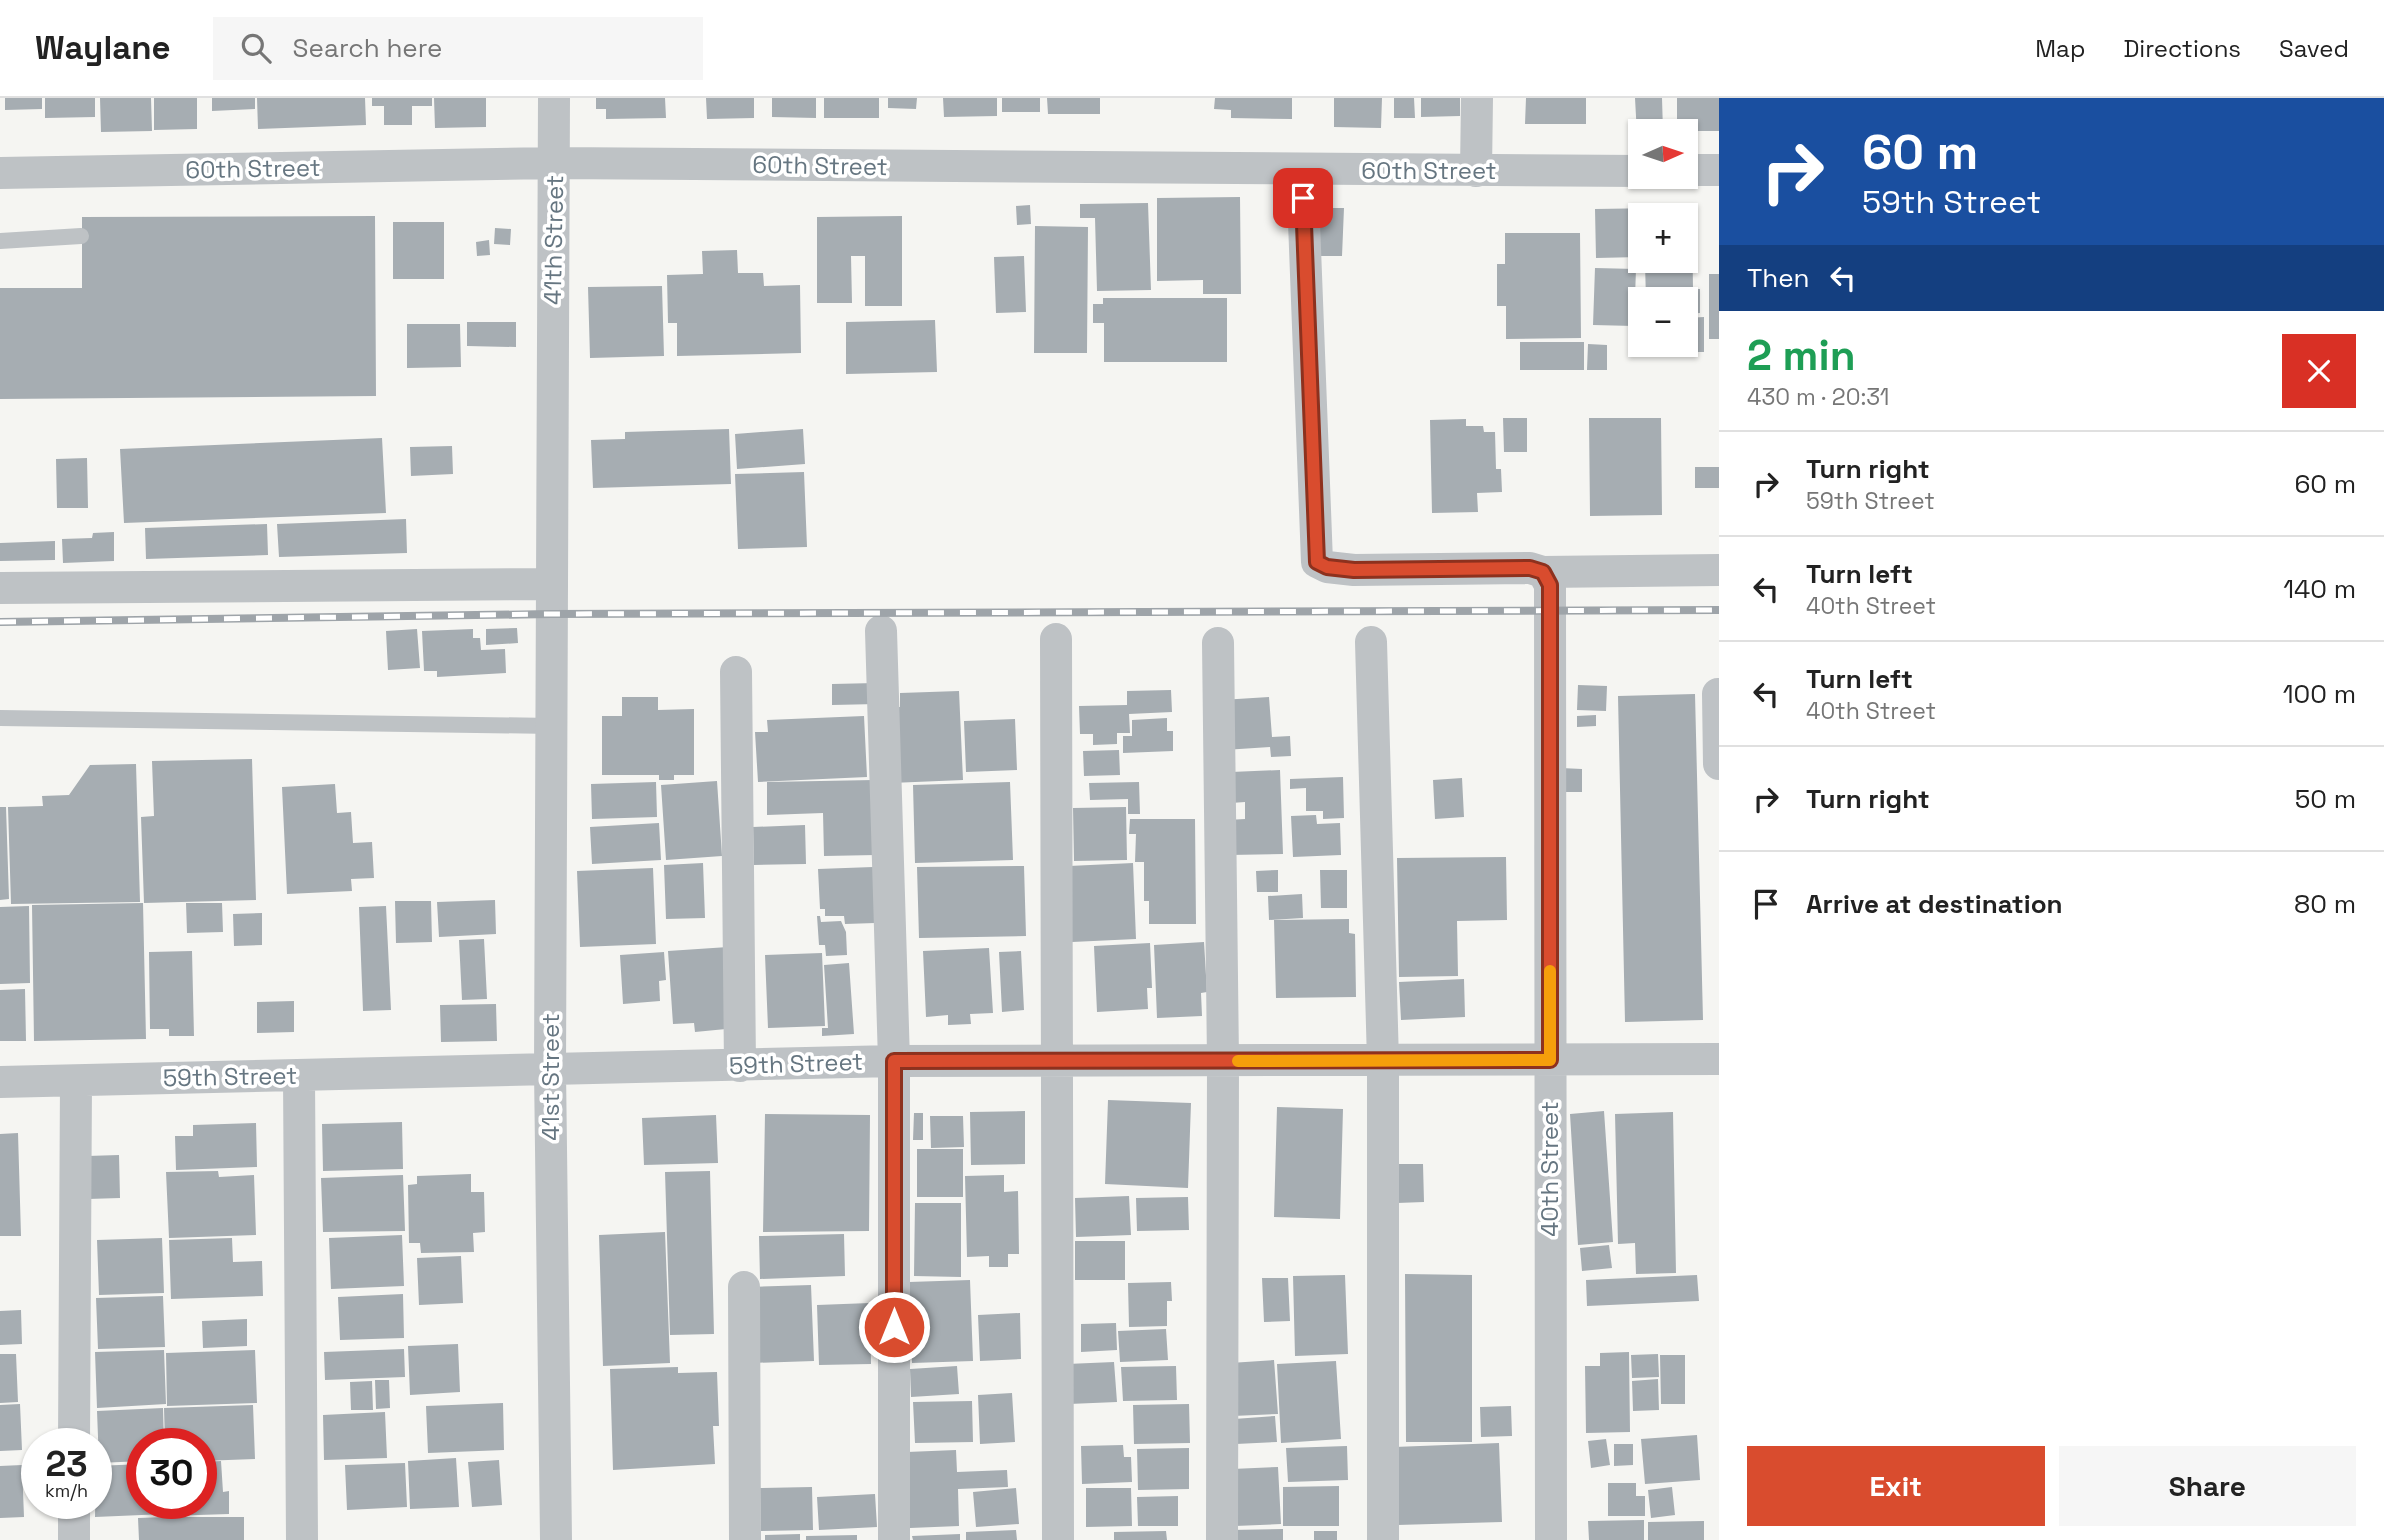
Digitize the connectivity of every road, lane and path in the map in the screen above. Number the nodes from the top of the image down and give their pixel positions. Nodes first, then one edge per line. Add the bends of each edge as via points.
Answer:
1 (554, 98) edge
2 (1477, 98) edge
3 (555, 163) junction
4 (1302, 170) junction
5 (1698, 170) edge
6 (1719, 170) edge
7 (1476, 171) junction
8 (1628, 171) edge
9 (0, 173) edge
10 (81, 236) dead end
11 (0, 241) edge
12 (1719, 570) edge
13 (1543, 572) junction
14 (552, 584) junction
15 (0, 588) edge
16 (881, 631) dead end
17 (1056, 639) dead end
18 (1371, 642) dead end
19 (1219, 643) dead end
20 (736, 672) dead end
21 (1718, 694) edge
22 (0, 718) edge
23 (552, 726) junction
24 (1719, 764) edge
25 (1719, 1059) edge
26 (1055, 1060) junction
27 (1550, 1060) junction
28 (894, 1061) junction
29 (1223, 1061) junction
30 (1382, 1061) junction
31 (740, 1066) junction
32 (550, 1070) junction
33 (299, 1076) junction
34 (76, 1081) junction
35 (0, 1082) edge
36 (744, 1287) dead end
37 (74, 1428) edge
38 (74, 1519) edge
39 (74, 1540) edge
40 (302, 1540) edge
41 (556, 1540) edge
42 (745, 1540) edge
43 (894, 1540) edge
44 (1058, 1540) edge
45 (1222, 1540) edge
46 (1382, 1540) edge
47 (1551, 1540) edge

1 - 3 street, 41th Street
2 - 7 street
3 - 4 street, 60th Street
3 - 9 street, 60th Street
3 - 14 street, 41th Street
4 - 7 street, 60th Street
4 - 13 street via 1315,557 1321,566 1336,569 1530,568
5 - 6 street
7 - 8 street, 60th Street
10 - 11 lane
12 - 13 street
13 - 27 street, 40th Street via 1550,585
14 - 15 street
14 - 23 street
16 - 28 street
17 - 26 street
18 - 30 street
19 - 29 street
20 - 31 street
21 - 24 street
22 - 23 lane
23 - 32 street, 41st Street
25 - 27 street, 59th Street
26 - 28 street, 59th Street
26 - 29 street, 59th Street
26 - 44 street
27 - 30 street, 59th Street
27 - 47 street, 40th Street
28 - 31 street, 59th Street
28 - 43 street
29 - 30 street, 59th Street
29 - 45 street
30 - 46 street
31 - 32 street, 59th Street
32 - 33 street, 59th Street
32 - 41 street, 41st Street
33 - 34 street, 59th Street
33 - 40 street
34 - 35 street, 59th Street
34 - 37 street
36 - 42 street
38 - 39 street

